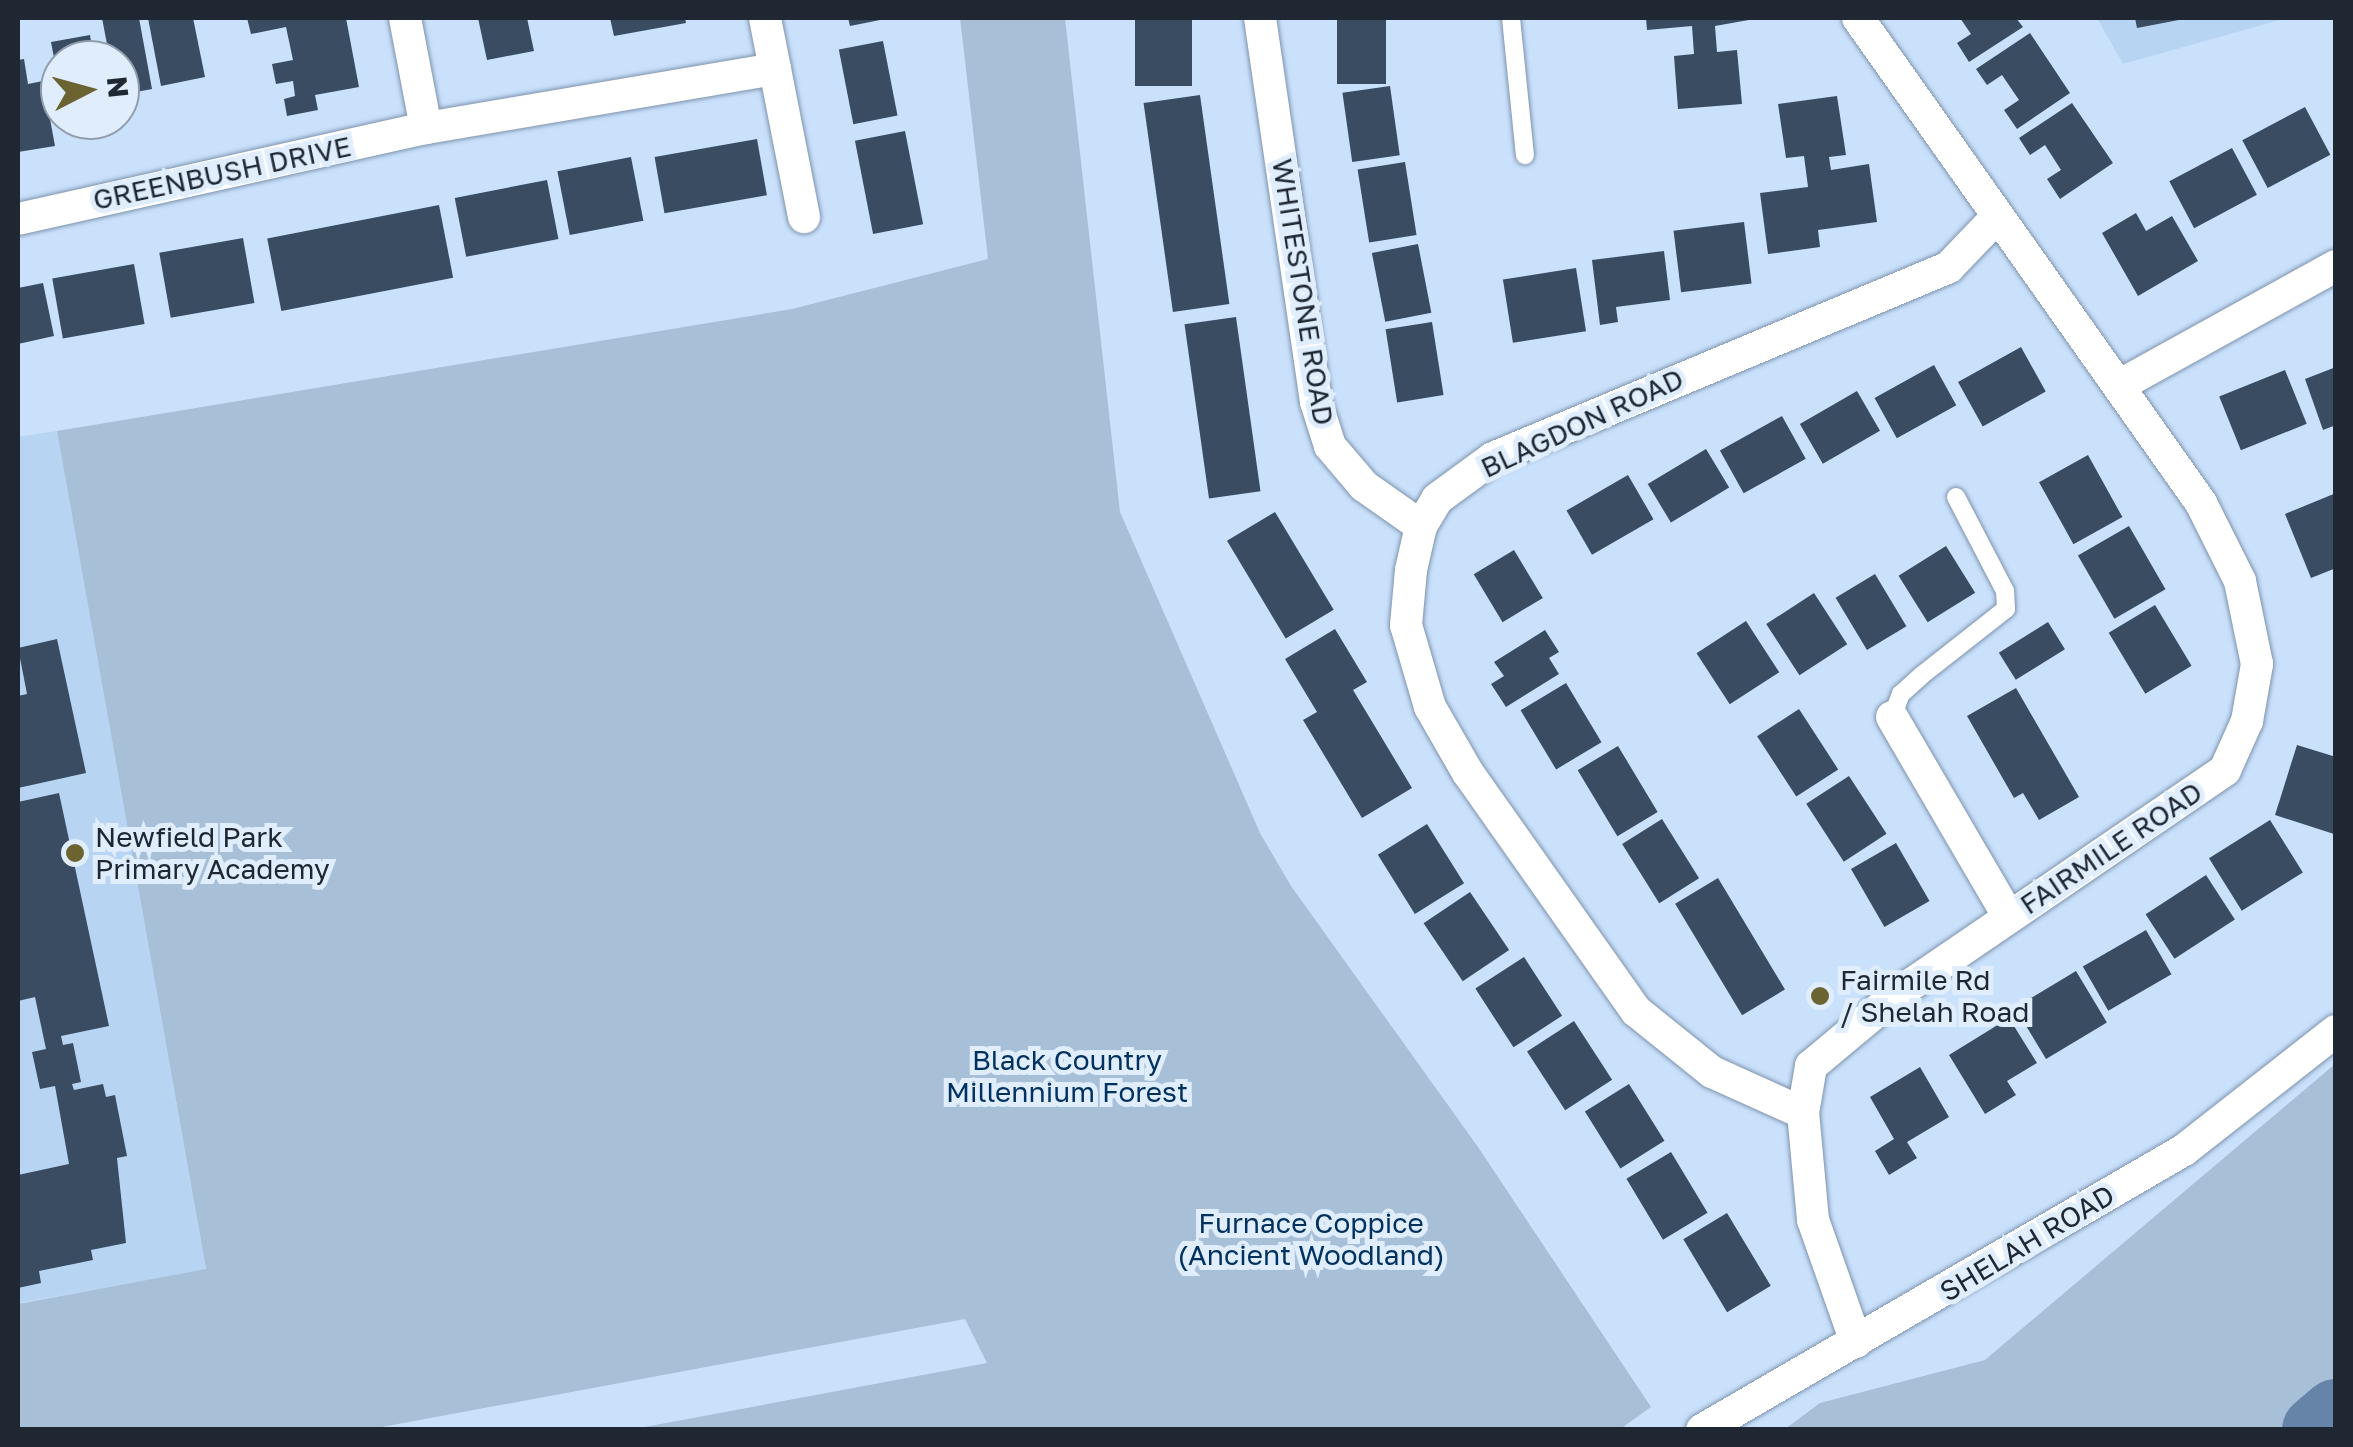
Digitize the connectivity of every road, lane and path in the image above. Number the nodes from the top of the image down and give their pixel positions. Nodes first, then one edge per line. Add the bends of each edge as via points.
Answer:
1 (405, 18) edge
2 (764, 18) edge
3 (1260, 18) edge
4 (1511, 18) edge
5 (1858, 18) edge
6 (775, 70) junction
7 (426, 128) junction
8 (1525, 156) dead end
9 (804, 217) dead end
10 (18, 218) edge
11 (1996, 218) junction
12 (2336, 266) edge
13 (2122, 384) junction
14 (1956, 497) dead end
15 (1421, 526) junction
16 (1892, 717) joint
17 (2009, 917) junction
18 (2336, 1031) edge
19 (1802, 1113) junction
20 (1856, 1342) junction
21 (1702, 1430) edge

1 - 7 street
2 - 6 street
3 - 15 street, WHITESTONE ROAD via 1316,402 1330,446 1364,486
4 - 8 lane
5 - 11 street, FAIRMILE ROAD
6 - 7 street, GREENBUSH DRIVE
6 - 9 street
7 - 10 street, GREENBUSH DRIVE
11 - 13 street, FAIRMILE ROAD
11 - 15 street, BLAGDON ROAD via 1949,267 1493,458 1437,499
12 - 13 street
13 - 17 street, FAIRMILE ROAD via 2200,503 2240,581 2257,664 2247,721 2225,770
14 - 16 lane via 2005,590 2006,609 1901,694
15 - 19 street via 1406,625 1430,707 1468,774 1636,1011 1712,1072
16 - 17 street
17 - 19 street, FAIRMILE ROAD via 1846,1033 1811,1066
18 - 20 street, SHELAH ROAD via 2184,1150
19 - 20 street, FAIRMILE ROAD via 1813,1220
20 - 21 street, SHELAH ROAD

